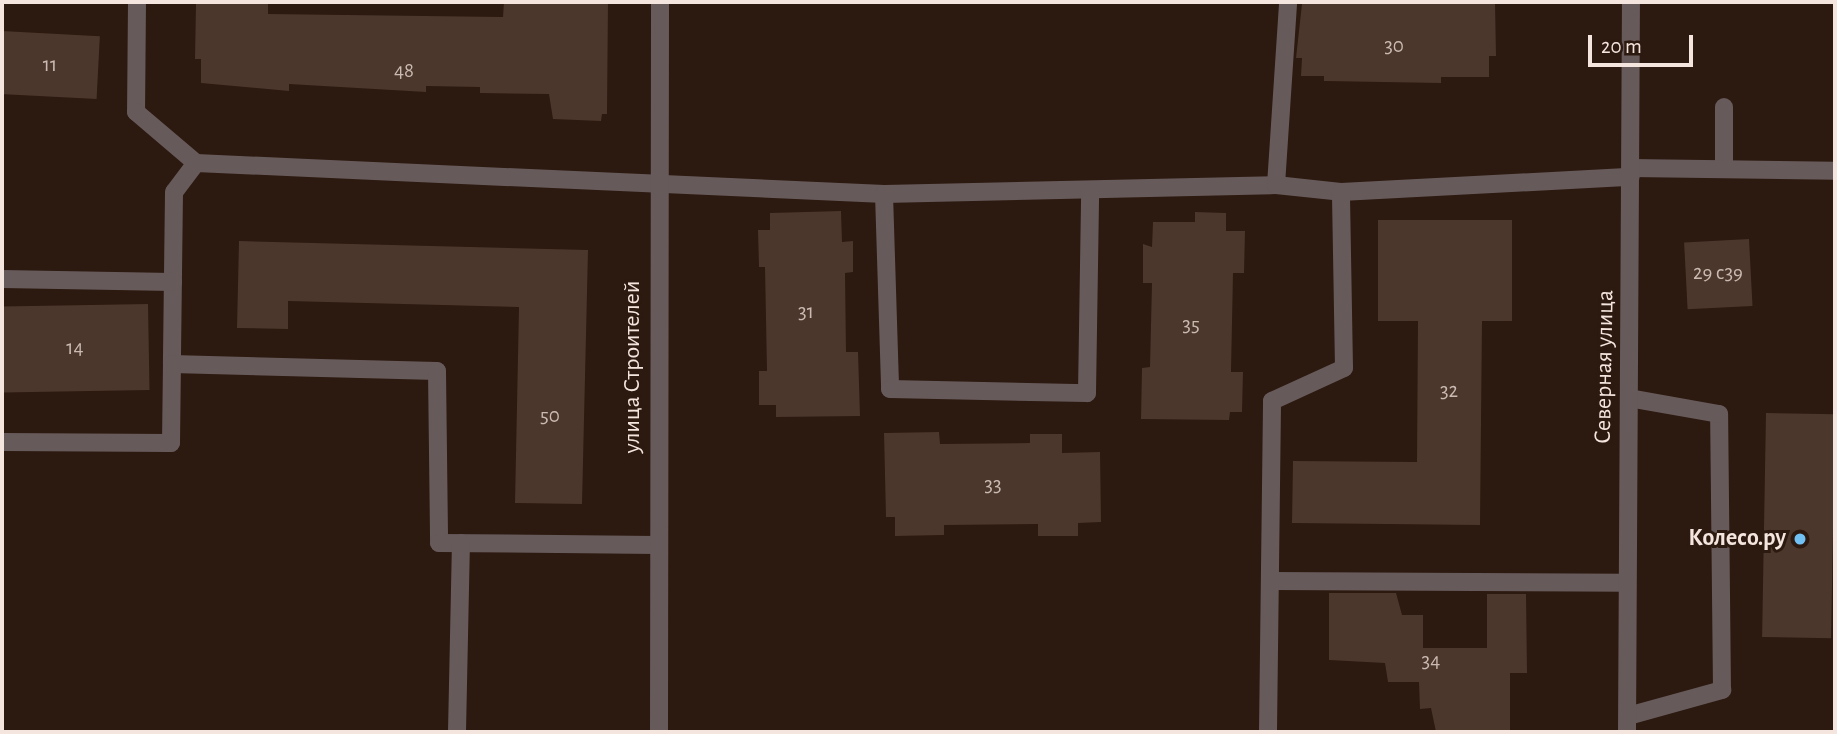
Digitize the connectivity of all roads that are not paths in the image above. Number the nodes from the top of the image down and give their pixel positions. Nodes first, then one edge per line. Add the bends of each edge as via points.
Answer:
1 (137, 2) edge
2 (660, 2) edge
3 (1288, 2) edge
4 (1631, 2) edge
5 (1724, 107) dead end
6 (196, 163) junction
7 (1724, 169) junction
8 (1835, 171) edge
9 (1631, 172) junction
10 (1276, 185) junction
11 (657, 187) junction
12 (1090, 192) junction
13 (1341, 192) junction
14 (884, 194) junction
15 (2, 279) edge
16 (173, 282) junction
17 (172, 364) junction
18 (1629, 398) junction
19 (2, 442) edge
20 (461, 543) junction
21 (657, 545) junction
22 (1271, 582) junction
23 (1626, 583) junction
24 (1628, 724) edge
25 (457, 732) edge
26 (659, 732) edge
27 (1268, 732) edge

1 - 6 street via 136,111
2 - 11 street, улица Строителей
3 - 10 street
4 - 9 street, Северная улица
5 - 7 street
6 - 11 street
6 - 16 street via 174,192
7 - 8 street
7 - 9 street
9 - 13 street
9 - 18 street, Северная улица
10 - 12 street
10 - 13 street
11 - 14 street
11 - 21 street, улица Строителей
12 - 14 street
12 - 14 street via 1087,393 890,389
13 - 22 street via 1344,368 1272,401
15 - 16 street
16 - 17 street
17 - 19 street via 171,443
17 - 20 street via 437,371 439,543
18 - 23 street, Северная улица
18 - 24 street via 1719,414 1722,690
20 - 21 street
20 - 25 street
21 - 26 street, улица Строителей
22 - 23 street
22 - 27 street
23 - 24 street, Северная улица

